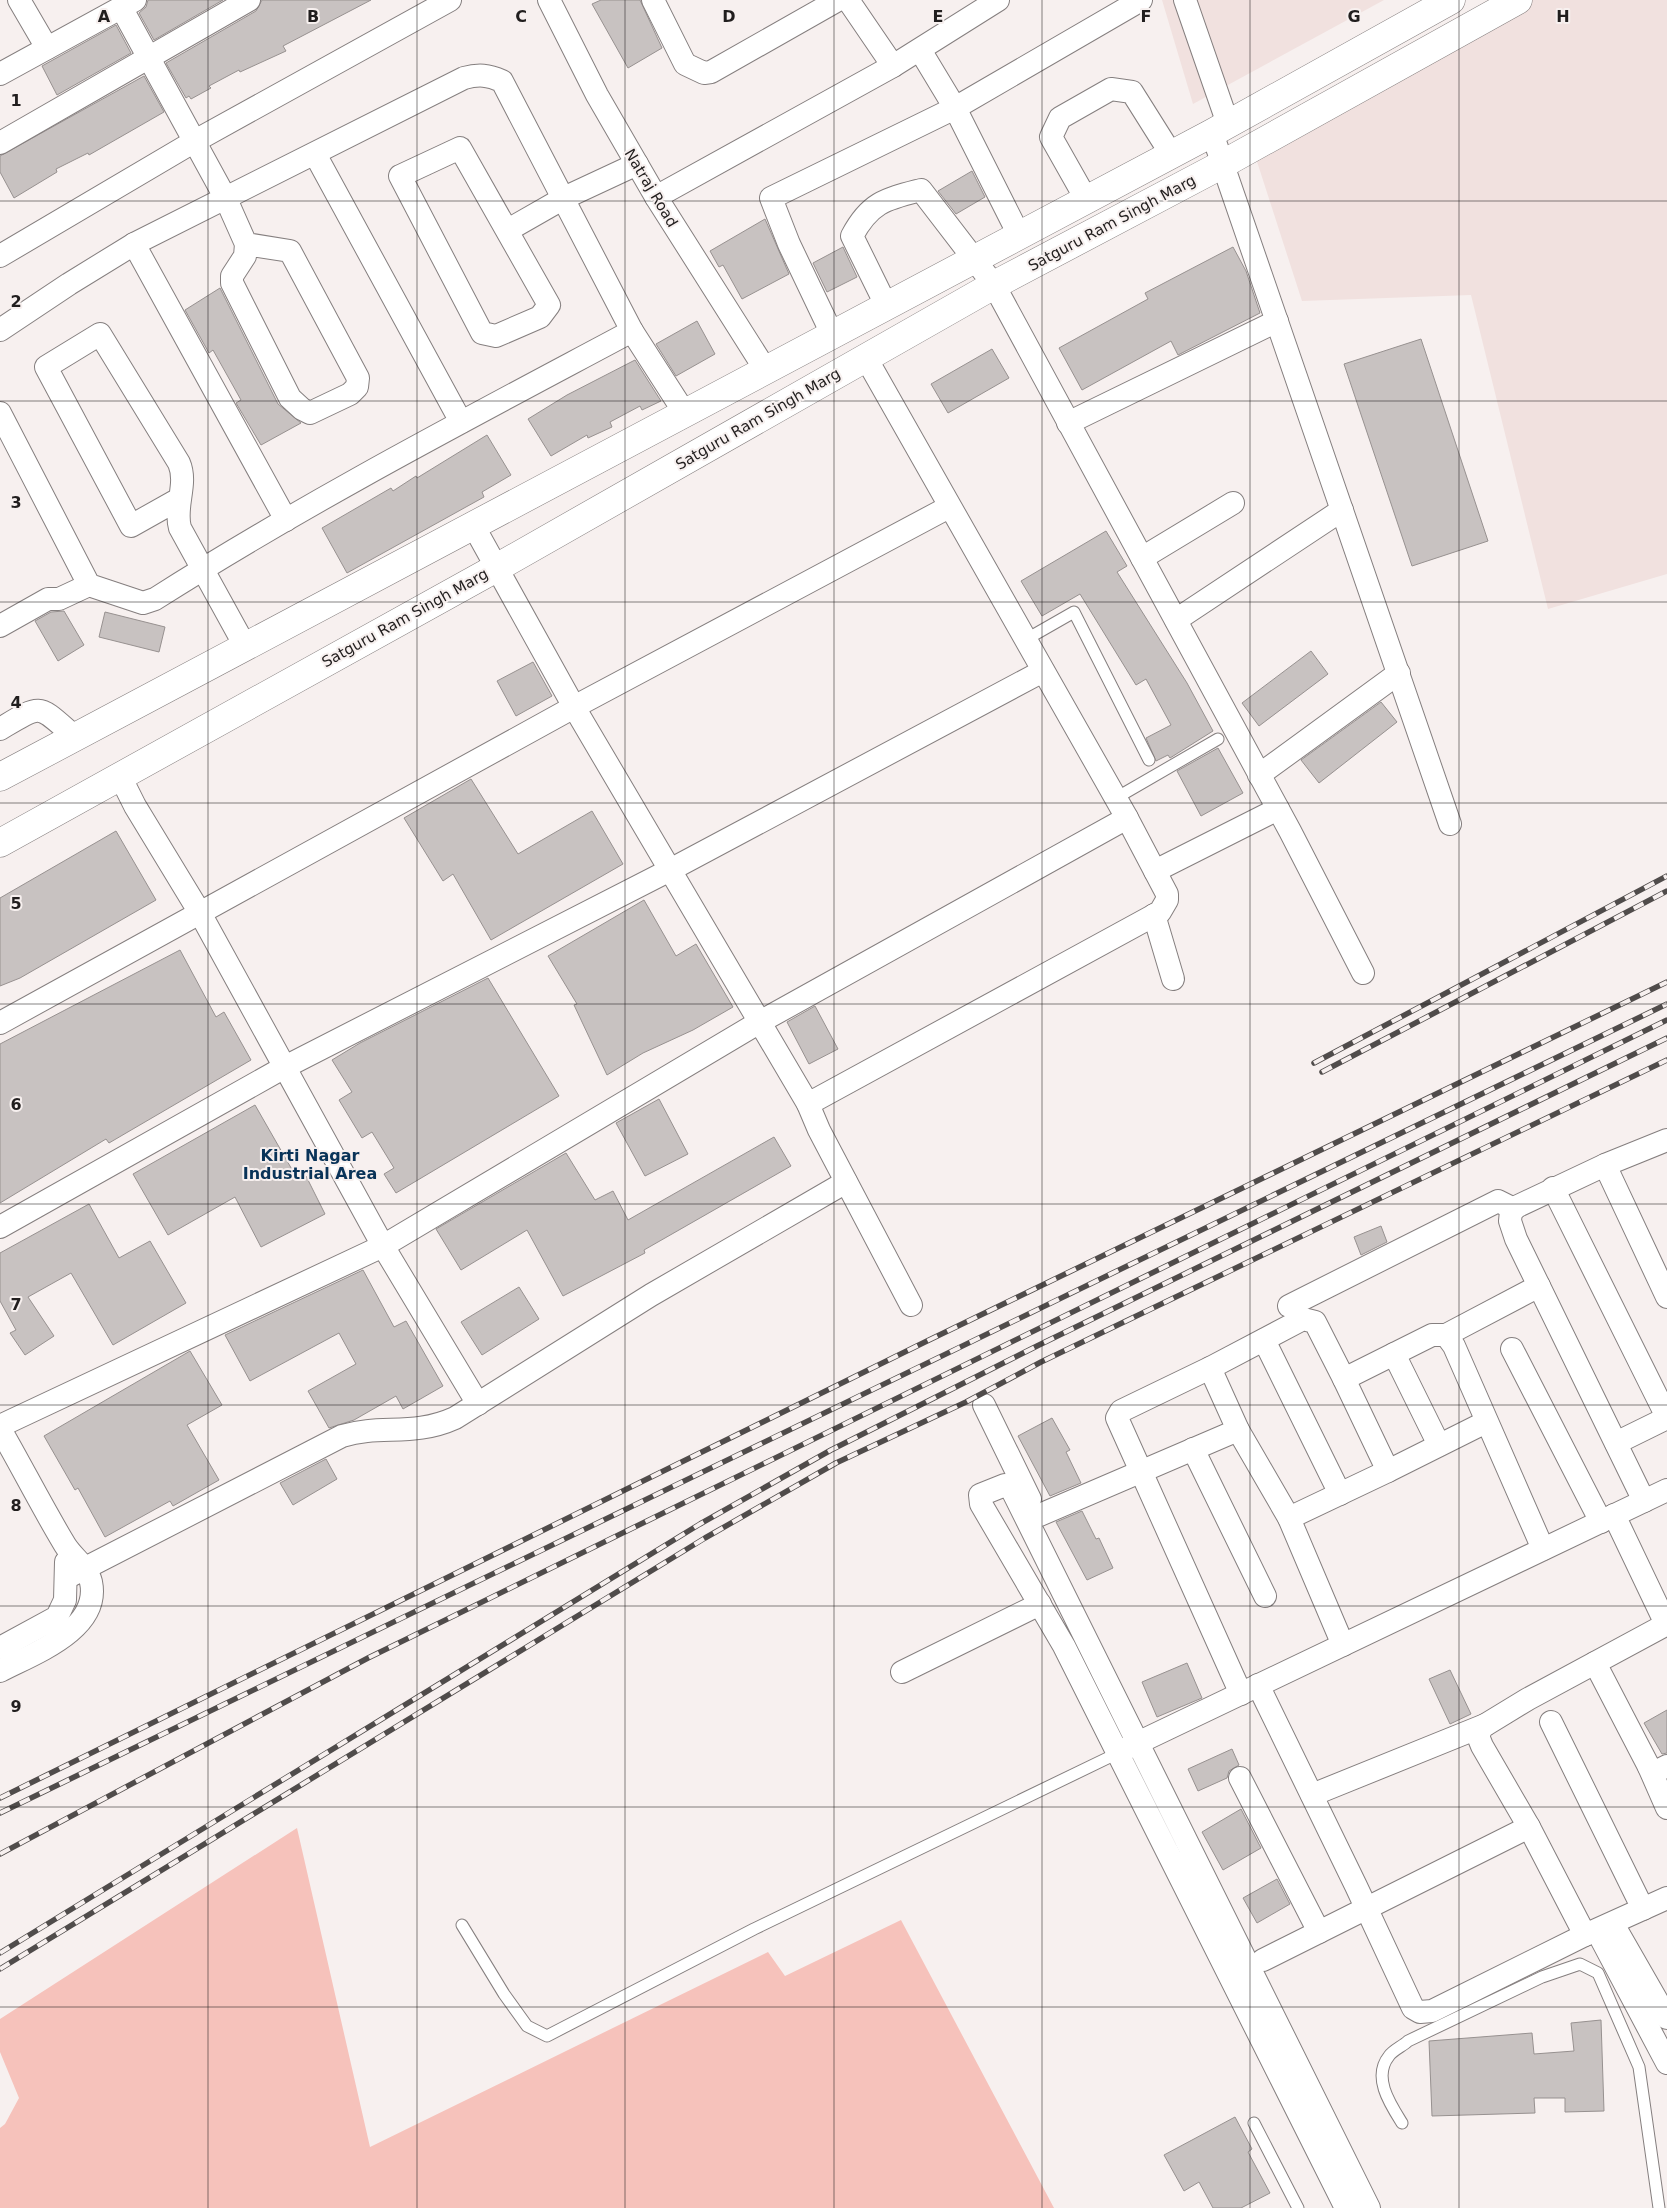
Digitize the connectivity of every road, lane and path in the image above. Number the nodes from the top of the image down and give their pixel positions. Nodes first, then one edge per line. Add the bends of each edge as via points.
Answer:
1 (19, 0) edge
2 (249, 0) edge
3 (450, 0) edge
4 (653, 0) edge
5 (838, 0) edge
6 (848, 0) edge
7 (998, 0) edge
8 (1141, 0) edge
9 (1185, 0) edge
10 (1451, 0) edge
11 (1518, 0) edge
12 (555, 2) edge
13 (128, 4) edge
14 (47, 48) junction
15 (920, 50) junction
16 (149, 57) junction
17 (893, 66) junction
18 (0, 74) edge
19 (955, 108) junction
20 (1220, 129) junction
21 (195, 141) junction
22 (0, 143) edge
23 (315, 154) junction
24 (1171, 154) junction
25 (636, 164) junction
26 (1222, 164) junction
27 (656, 197) junction
28 (564, 198) junction
29 (1086, 199) junction
30 (226, 200) junction
31 (508, 230) junction
32 (1019, 235) junction
33 (134, 244) junction
34 (246, 244) junction
35 (0, 256) edge
36 (974, 258) junction
37 (994, 285) junction
38 (886, 305) junction
39 (1277, 321) junction
40 (0, 330) edge
41 (632, 331) junction
42 (832, 334) junction
43 (866, 358) junction
44 (765, 369) junction
45 (684, 412) junction
46 (0, 413) edge
47 (461, 422) junction
48 (1068, 423) junction
49 (179, 499) junction
50 (1233, 502) dead end
51 (949, 507) junction
52 (1342, 510) junction
53 (286, 520) junction
54 (473, 525) junction
55 (1142, 558) junction
56 (498, 567) junction
57 (202, 569) junction
58 (89, 585) junction
59 (1176, 620) junction
60 (0, 626) edge
61 (1025, 640) junction
62 (245, 646) junction
63 (1043, 671) junction
64 (1398, 673) junction
65 (574, 707) junction
66 (0, 729) edge
67 (74, 736) junction
68 (1218, 739) dead end
69 (1149, 760) dead end
70 (1259, 774) junction
71 (120, 776) junction
72 (0, 777) edge
73 (1116, 798) junction
74 (1278, 809) junction
75 (1127, 818) junction
76 (1450, 824) dead end
77 (0, 843) edge
78 (670, 870) junction
79 (1155, 871) junction
80 (200, 913) junction
81 (1154, 915) junction
82 (1363, 973) dead end
83 (1173, 979) dead end
84 (0, 1023) edge
85 (758, 1023) junction
86 (283, 1068) junction
87 (808, 1104) junction
88 (1667, 1140) edge
89 (1605, 1165) junction
90 (846, 1182) junction
91 (1553, 1188) junction
92 (1514, 1209) junction
93 (0, 1227) edge
94 (383, 1246) junction
95 (1539, 1286) junction
96 (1667, 1297) edge
97 (911, 1305) dead end
98 (1289, 1306) dead end
99 (1446, 1335) junction
100 (1264, 1340) junction
101 (1512, 1349) dead end
102 (1394, 1354) junction
103 (1210, 1368) junction
104 (1344, 1379) junction
105 (478, 1404) junction
106 (984, 1405) dead end
107 (1667, 1418) edge
108 (1486, 1422) junction
109 (0, 1427) edge
110 (1238, 1430) junction
111 (1616, 1443) junction
112 (1439, 1446) junction
113 (1193, 1449) junction
114 (1388, 1471) junction
115 (1141, 1472) junction
116 (1667, 1490) edge
117 (1340, 1494) junction
118 (1644, 1501) junction
119 (1033, 1518) junction
120 (1289, 1518) junction
121 (1608, 1519) junction
122 (1543, 1550) junction
123 (76, 1573) junction
124 (1265, 1596) dead end
125 (1040, 1604) junction
126 (1666, 1624) edge
127 (1343, 1645) junction
128 (0, 1648) edge
129 (1595, 1663) junction
130 (0, 1671) edge
131 (902, 1672) dead end
132 (1250, 1690) junction
133 (1551, 1722) dead end
134 (1485, 1725) junction
135 (1139, 1742) junction
136 (1118, 1753) junction
137 (1658, 1767) edge
138 (1240, 1778) dead end
139 (1312, 1795) junction
140 (1667, 1808) edge
141 (1529, 1827) junction
142 (1667, 1898) edge
143 (1366, 1908) junction
144 (1643, 1909) junction
145 (462, 1924) dead end
146 (1599, 1930) junction
147 (1319, 1932) junction
148 (1263, 1960) dead end
149 (1660, 1990) edge
150 (1667, 2018) edge
151 (1667, 2063) edge
152 (1254, 2123) dead end
153 (1402, 2123) dead end
154 (1298, 2208) edge
155 (1346, 2208) edge
156 (1369, 2208) edge
157 (1659, 2208) edge

1 - 14 street
2 - 16 street
3 - 21 street
4 - 5 street via 686,64 704,73
6 - 17 street
7 - 15 street
8 - 19 street
9 - 20 street
10 - 20 main road
11 - 26 main road, Satguru Ram Singh Marg
12 - 25 street, Natraj Road via 597,95
13 - 14 street
13 - 16 street
14 - 18 street
15 - 17 street
15 - 19 street
16 - 21 street
16 - 22 street
17 - 27 street
19 - 32 street
19 - 42 street via 771,198
20 - 24 main road
20 - 26 street
21 - 30 street
21 - 35 street
23 - 28 street via 464,78 488,76 502,81
23 - 30 street
23 - 47 street
24 - 29 main road
24 - 29 street via 1132,92 1111,89 1060,118 1051,137
25 - 27 street, Natraj Road
25 - 28 street
26 - 37 main road, Satguru Ram Singh Marg
26 - 39 street
27 - 44 street, Natraj Road
28 - 31 street
28 - 41 street
29 - 32 main road
30 - 33 street
30 - 34 street
31 - 31 street via 460,148 400,176 482,333 496,336 540,317 549,305
32 - 36 main road
33 - 40 street
33 - 53 street
34 - 34 street via 290,251 358,378 358,387 350,394 310,413 290,398 232,283 232,276 245,256
36 - 37 street
36 - 38 main road
36 - 38 street via 921,190 885,199 862,218 852,236
37 - 43 main road, Satguru Ram Singh Marg
37 - 48 street
38 - 42 main road
39 - 48 street
39 - 52 street
41 - 45 street
41 - 47 street
42 - 44 main road
43 - 51 street
43 - 56 main road, Satguru Ram Singh Marg
44 - 45 main road
45 - 54 main road
46 - 58 street
47 - 53 street
48 - 55 street
49 - 49 street via 131,526 46,367 100,334 179,463 182,476
49 - 57 street via 177,514 180,528
50 - 55 street
51 - 61 street
51 - 65 street
52 - 59 street
52 - 64 street
53 - 57 street
54 - 56 street
54 - 62 main road
55 - 59 street
56 - 65 street
56 - 71 main road, Satguru Ram Singh Marg
57 - 58 street via 155,599 143,603
57 - 62 street
58 - 60 street via 59,599 48,599
59 - 70 street
61 - 63 street
61 - 69 lane via 1074,612
62 - 67 main road
63 - 73 street
63 - 78 street
64 - 70 street
64 - 76 street
65 - 78 street
65 - 80 street
66 - 67 street via 32,710 46,711
67 - 72 main road
68 - 73 lane
70 - 74 street
71 - 77 main road, Satguru Ram Singh Marg
71 - 80 street
73 - 75 street
74 - 79 street
74 - 82 street
75 - 79 street
75 - 85 street
78 - 85 street
78 - 86 street
79 - 81 street via 1167,900 1160,912
80 - 84 street
80 - 86 street
81 - 83 street
81 - 87 street
85 - 87 street
85 - 94 street
86 - 93 street
86 - 94 street
87 - 90 street
88 - 89 street
89 - 91 street
89 - 96 street
90 - 97 street
90 - 105 street via 644,1299
91 - 92 street
91 - 107 street
92 - 95 street via 1510,1221
92 - 98 street via 1498,1201
94 - 105 street
94 - 109 street
95 - 99 street
95 - 111 street
99 - 102 street via 1432,1335
99 - 108 street via 1454,1346
100 - 103 street
100 - 104 street via 1304,1319 1316,1322
100 - 117 street
101 - 121 street
102 - 104 street
102 - 112 street
103 - 110 street
103 - 115 street via 1118,1414 1118,1423
104 - 114 street
105 - 123 street via 455,1418 427,1428 342,1436
106 - 119 street
107 - 111 street
108 - 112 street
108 - 122 street
109 - 123 street via 66,1548
110 - 113 street
110 - 120 street
111 - 118 street
112 - 114 street
113 - 115 street
113 - 124 street
114 - 117 street
115 - 119 street
115 - 132 street
116 - 118 street
117 - 120 street
118 - 121 street
119 - 125 street via 1008,1485 980,1495 981,1504
119 - 135 street
120 - 127 street
121 - 122 street
121 - 126 street
122 - 127 street
123 - 128 street via 57,1616
123 - 130 street via 91,1583 86,1613 74,1629
125 - 131 street
125 - 136 street
126 - 129 street
127 - 132 street
129 - 134 street
129 - 137 street
132 - 135 street
132 - 139 street
133 - 144 street
134 - 139 street
134 - 141 street via 1478,1736 1482,1746
135 - 136 street
135 - 156 street
136 - 145 lane via 754,1929 547,2036 527,2026
136 - 155 street
137 - 140 street
138 - 147 street
139 - 143 street
141 - 143 street
141 - 146 street
142 - 144 street
143 - 146 street via 1403,1992 1413,2008 1420,2012 1432,2011
143 - 147 street
144 - 146 street
146 - 149 street
146 - 151 street
147 - 148 street
149 - 150 street
152 - 154 lane
153 - 157 lane via 1390,2103 1381,2077 1389,2056 1408,2042 1542,1977 1580,1964 1598,1973 1638,2067

